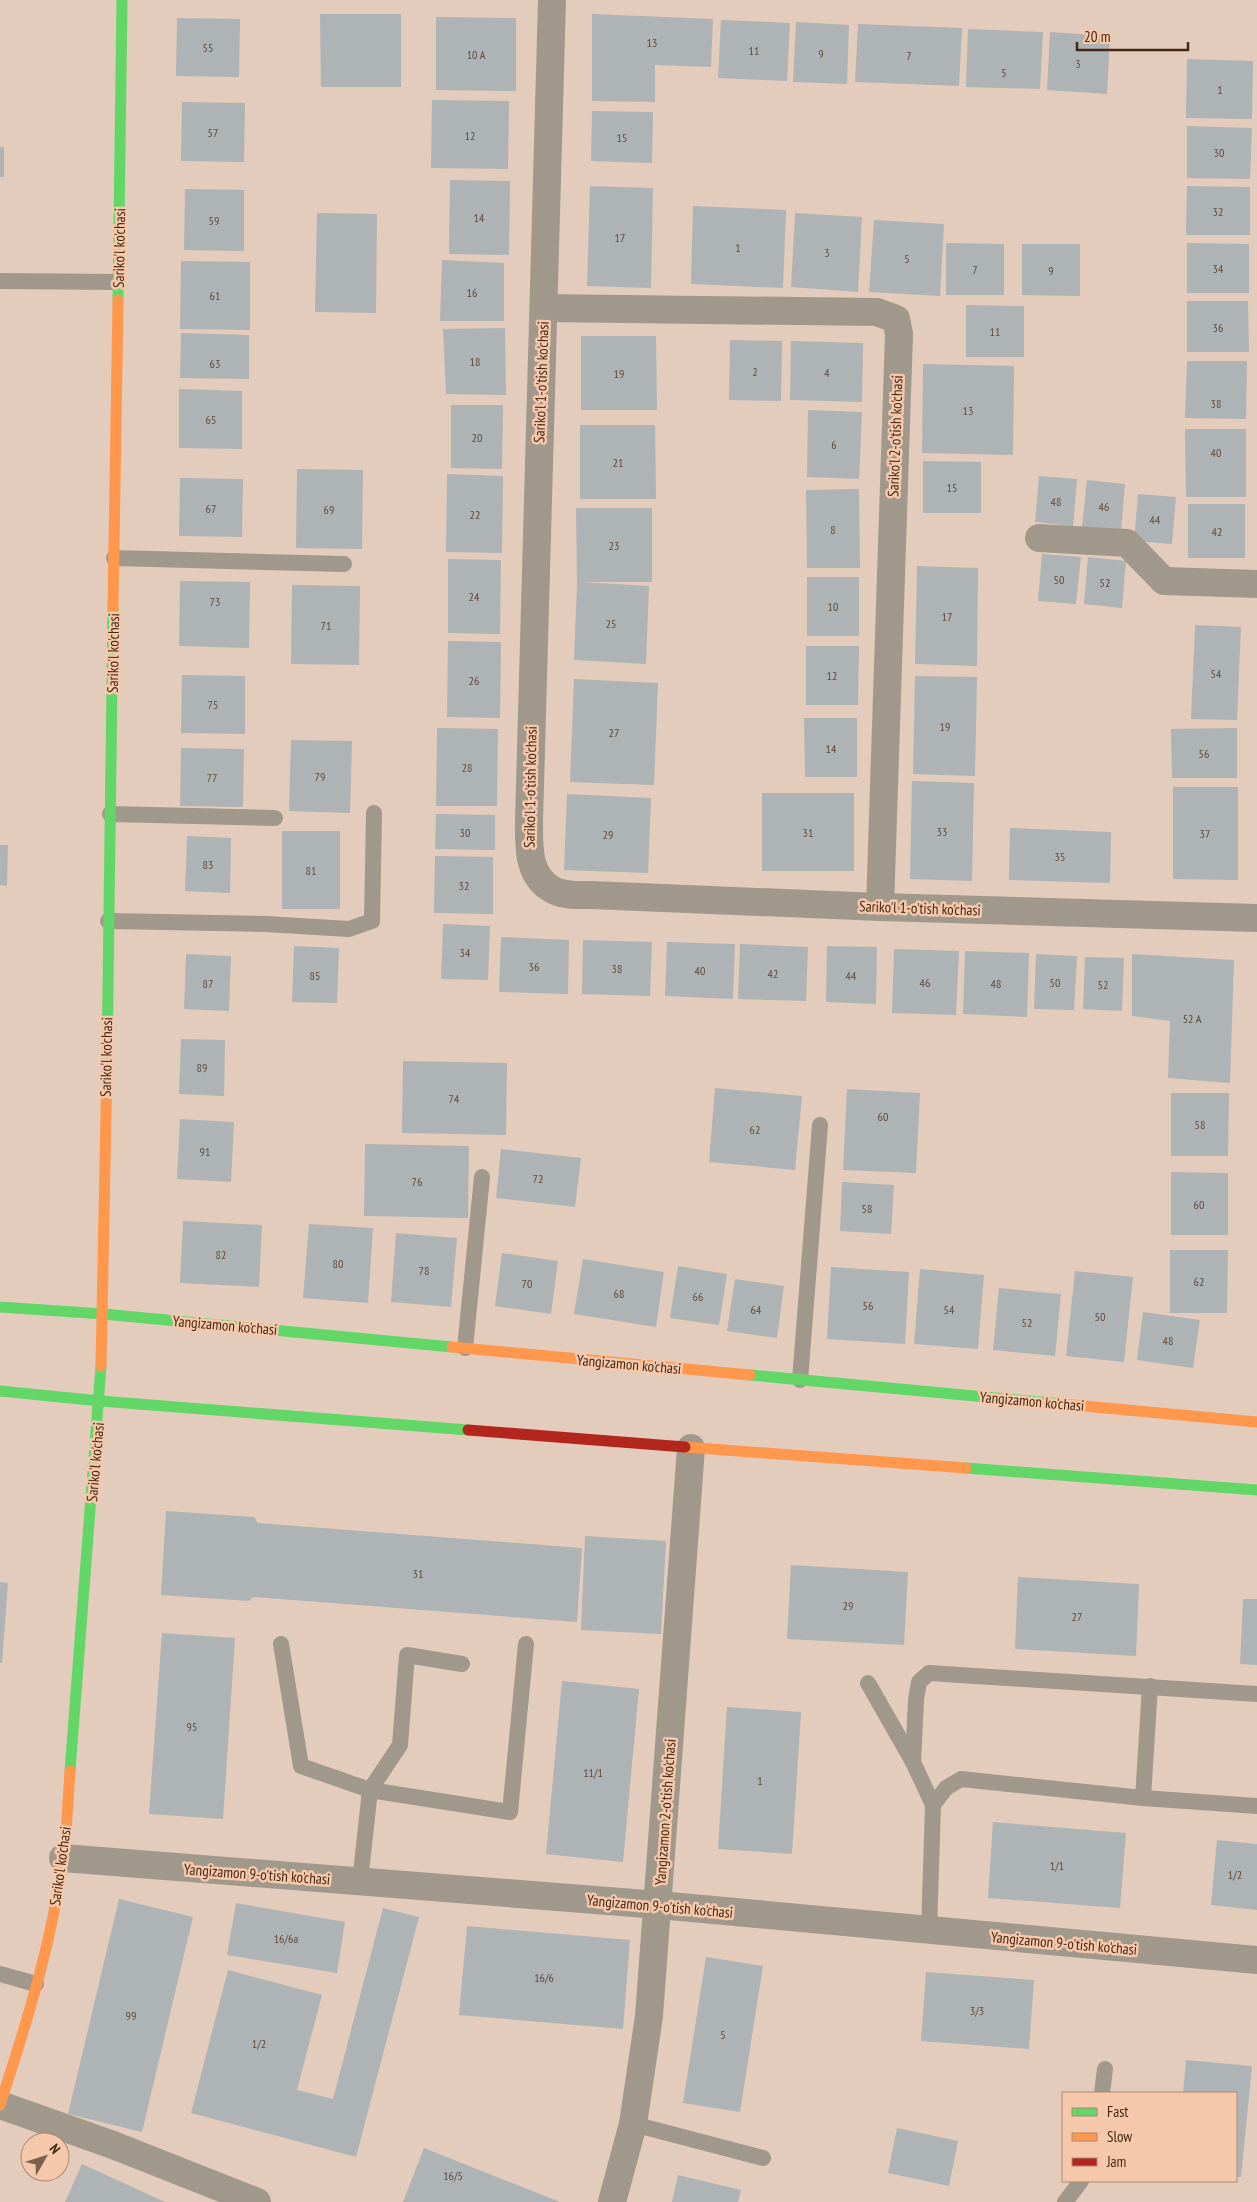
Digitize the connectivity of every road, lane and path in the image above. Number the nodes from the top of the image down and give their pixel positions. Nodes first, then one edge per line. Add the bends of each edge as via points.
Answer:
1 (122, 0) edge
2 (552, 0) edge
3 (0, 281) edge
4 (118, 282) junction
5 (544, 308) junction
6 (1039, 538) dead end
7 (114, 558) junction
8 (344, 564) dead end
9 (1257, 584) edge
10 (374, 813) dead end
11 (110, 814) junction
12 (275, 818) dead end
13 (880, 907) junction
14 (1257, 918) edge
15 (108, 921) junction
16 (820, 1125) dead end
17 (482, 1177) dead end
18 (0, 1307) edge
19 (103, 1314) junction
20 (465, 1348) junction
21 (800, 1380) junction
22 (0, 1391) edge
23 (100, 1401) junction
24 (1257, 1422) edge
25 (691, 1448) junction
26 (1257, 1490) edge
27 (281, 1644) dead end
28 (526, 1644) dead end
29 (462, 1664) dead end
30 (868, 1683) dead end
31 (1150, 1686) junction
32 (1257, 1694) edge
33 (913, 1762) junction
34 (370, 1790) junction
35 (1143, 1798) junction
36 (933, 1804) junction
37 (1257, 1806) edge
38 (63, 1858) junction
39 (360, 1882) junction
40 (659, 1905) junction
41 (929, 1931) junction
42 (1257, 1960) edge
43 (0, 1974) edge
44 (36, 1984) junction
45 (1105, 2069) dead end
46 (1102, 2092) edge
47 (0, 2105) edge
48 (633, 2124) junction
49 (763, 2158) dead end
50 (1080, 2182) edge
51 (257, 2202) edge
52 (612, 2202) edge
53 (1065, 2202) edge

1 - 4 main road, Sariko'l ko'chasi
2 - 5 street, Sariko'l 1-o'tish ko'chasi
3 - 4 lane
4 - 7 main road, Sariko'l ko'chasi
5 - 13 street, Sariko'l 1-o'tish ko'chasi via 529,821 529,853 534,869 553,890 566,894
5 - 13 street, Sariko'l 2-o'tish ko'chasi via 877,312 896,319 899,334
6 - 9 street via 1127,544 1164,581
7 - 8 lane
7 - 11 main road, Sariko'l ko'chasi
10 - 15 lane via 372,921 349,929
11 - 12 lane
11 - 15 main road, Sariko'l ko'chasi
13 - 14 street, Sariko'l 1-o'tish ko'chasi
15 - 19 main road, Sariko'l ko'chasi
16 - 21 lane
17 - 20 lane
18 - 19 main road, Yangizamon ko'chasi
19 - 20 main road, Yangizamon ko'chasi
19 - 23 main road, Sariko'l ko'chasi
20 - 21 main road, Yangizamon ko'chasi
21 - 24 main road, Yangizamon ko'chasi
22 - 23 main road
23 - 25 main road
23 - 38 main road, Sariko'l ko'chasi
25 - 26 main road
25 - 40 street, Yangizamon 2-o'tish ko'chasi
27 - 34 lane via 301,1766
28 - 34 lane via 510,1812
29 - 34 lane via 408,1655 400,1745
30 - 33 lane
31 - 32 lane
31 - 33 lane via 929,1673 919,1682
31 - 35 lane
33 - 36 lane
34 - 39 lane
35 - 36 lane via 962,1779 946,1788
35 - 37 lane
36 - 41 lane
38 - 39 street, Yangizamon 9-o'tish ko'chasi
38 - 44 main road, Sariko'l ko'chasi
39 - 40 street, Yangizamon 9-o'tish ko'chasi
40 - 41 street, Yangizamon 9-o'tish ko'chasi
40 - 48 street, Yangizamon 2-o'tish ko'chasi via 650,2016
41 - 42 street, Yangizamon 9-o'tish ko'chasi
43 - 44 lane
44 - 47 main road, Sariko'l ko'chasi
45 - 46 lane
47 - 51 street
48 - 49 lane
48 - 52 street, Yangizamon 2-o'tish ko'chasi
50 - 53 lane

